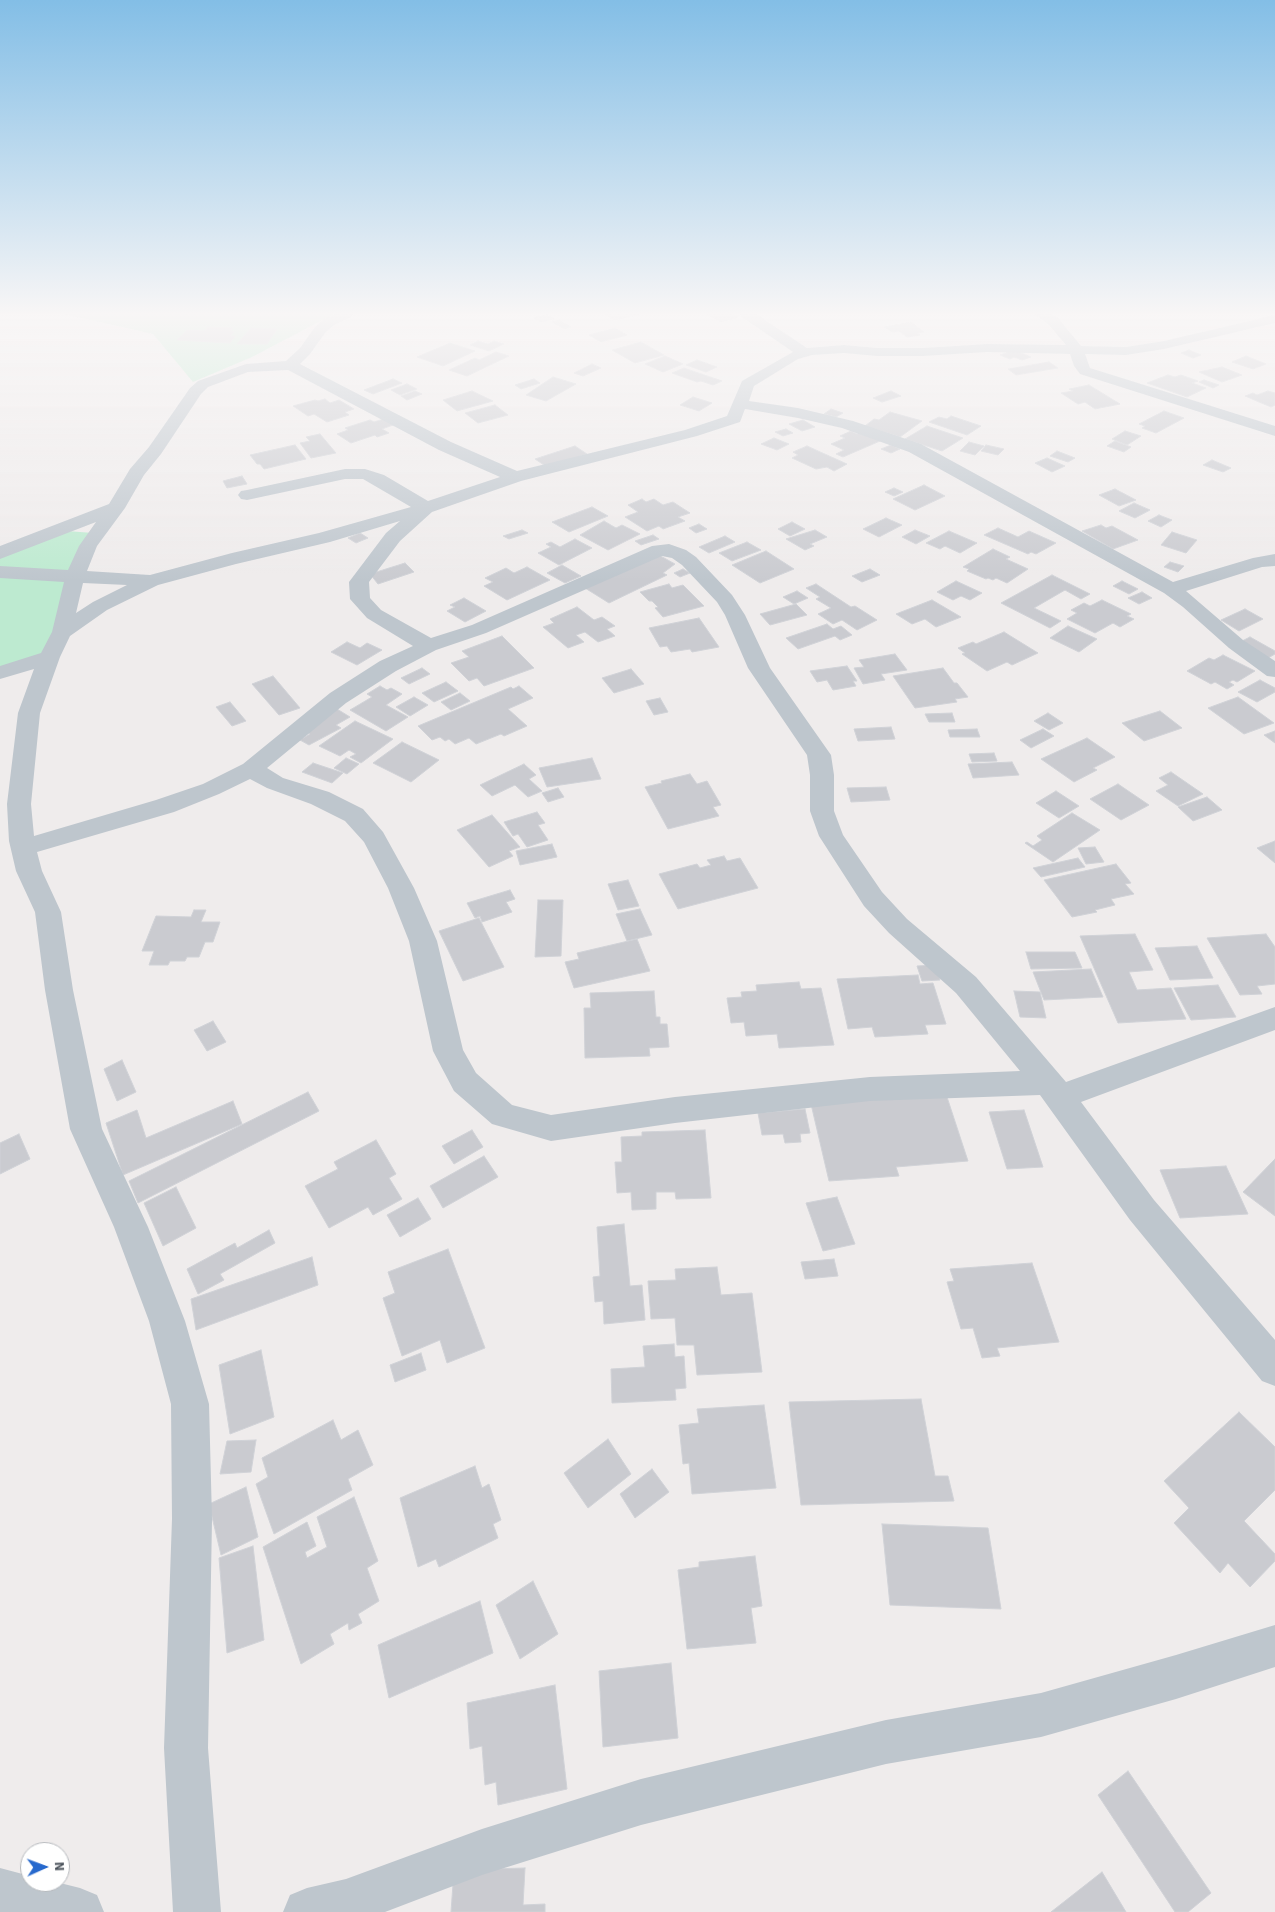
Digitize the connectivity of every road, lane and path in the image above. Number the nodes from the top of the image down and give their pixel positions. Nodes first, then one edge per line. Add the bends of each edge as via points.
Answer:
1 (187, 403) edge
2 (364, 403) edge
3 (1187, 403) edge
4 (741, 404) joint
5 (1275, 431) edge
6 (515, 477) junction
7 (248, 495) dead end
8 (116, 508) junction
9 (426, 508) junction
10 (0, 553) edge
11 (1275, 560) edge
12 (0, 572) edge
13 (75, 576) junction
14 (151, 581) junction
15 (1171, 589) junction
16 (56, 645) junction
17 (429, 646) junction
18 (1275, 671) edge
19 (0, 674) edge
20 (251, 768) junction
21 (24, 847) junction
22 (1275, 1018) edge
23 (1054, 1089) junction
24 (1275, 1368) edge
25 (1275, 1646) edge
26 (0, 1892) edge
27 (80, 1912) edge
28 (197, 1912) edge
29 (307, 1912) edge

1 - 8 street via 156,450 136,473
2 - 6 street via 445,446
3 - 5 street
4 - 6 street via 734,419 700,430
4 - 15 street via 847,424 914,448
6 - 9 street
7 - 9 street via 345,474 365,474
8 - 10 street
8 - 13 street via 88,546
9 - 14 street via 323,538
9 - 17 street via 393,537 359,582 360,599 374,614
11 - 15 street
12 - 13 street
13 - 14 street
13 - 16 street
14 - 16 street via 100,606
15 - 18 street via 1236,644
16 - 19 street
16 - 21 street via 30,714 19,804
17 - 20 street via 388,666 338,698
17 - 23 street via 479,629 659,550 669,550 689,561 725,598 759,668 818,755 822,774 822,811 831,836 873,899 898,926 966,985
20 - 21 street via 211,789 165,806
20 - 23 street via 275,783 320,798 354,815 374,838 401,888 423,940 448,1051 465,1082 503,1114 551,1128 675,1110 870,1089
21 - 28 street via 29,871 48,912 59,990 86,1129 167,1321 190,1404 192,1520 186,1748
22 - 23 street
23 - 24 street via 1142,1210
25 - 29 street via 1176,1678 1042,1715 886,1742 641,1802 482,1852 346,1903
26 - 27 street

